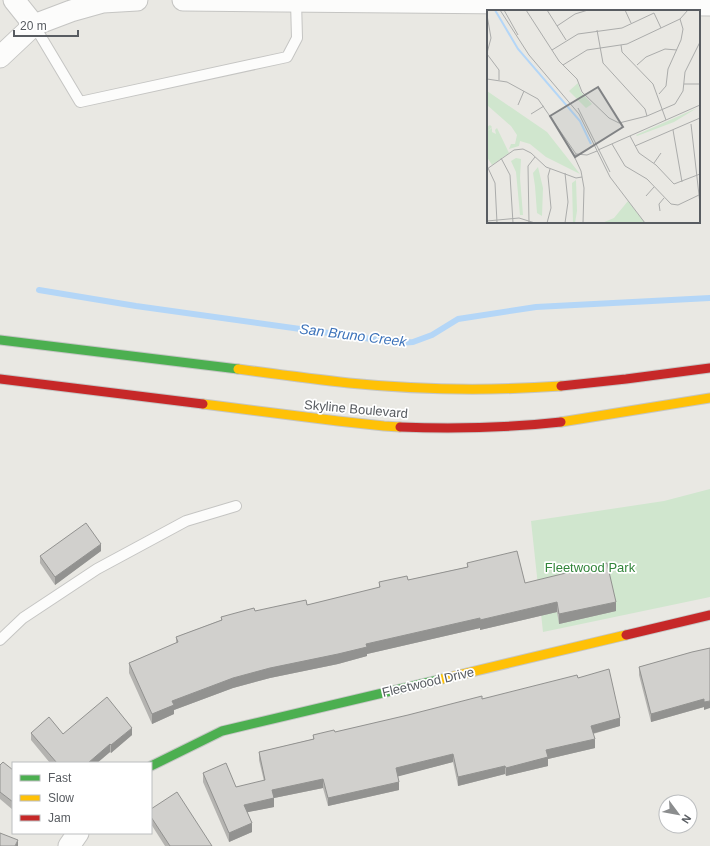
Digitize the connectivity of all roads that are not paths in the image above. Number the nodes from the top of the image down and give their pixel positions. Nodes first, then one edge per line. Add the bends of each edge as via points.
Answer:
1 (14, 0) edge
2 (137, 0) edge
3 (184, 0) edge
4 (296, 1) junction
5 (652, 2) edge
6 (710, 5) edge
7 (34, 25) junction
8 (0, 57) edge
9 (0, 340) edge
10 (710, 368) edge
11 (0, 379) edge
12 (710, 398) edge
13 (236, 506) dead end
14 (710, 615) edge
15 (0, 640) edge
16 (152, 766) edge
17 (77, 834) edge
18 (69, 846) edge

1 - 7 street
2 - 7 street via 103,2
3 - 4 street
4 - 5 street
4 - 7 lane via 297,38 287,57 80,102
5 - 6 street
7 - 8 street
9 - 10 main road, Skyline Boulevard via 348,383 439,389 558,386
11 - 12 main road, Skyline Boulevard via 338,421 432,428 478,428 571,421
13 - 15 lane via 186,521 97,569 23,618
14 - 16 main road, Fleetwood Drive via 222,731
17 - 18 street

